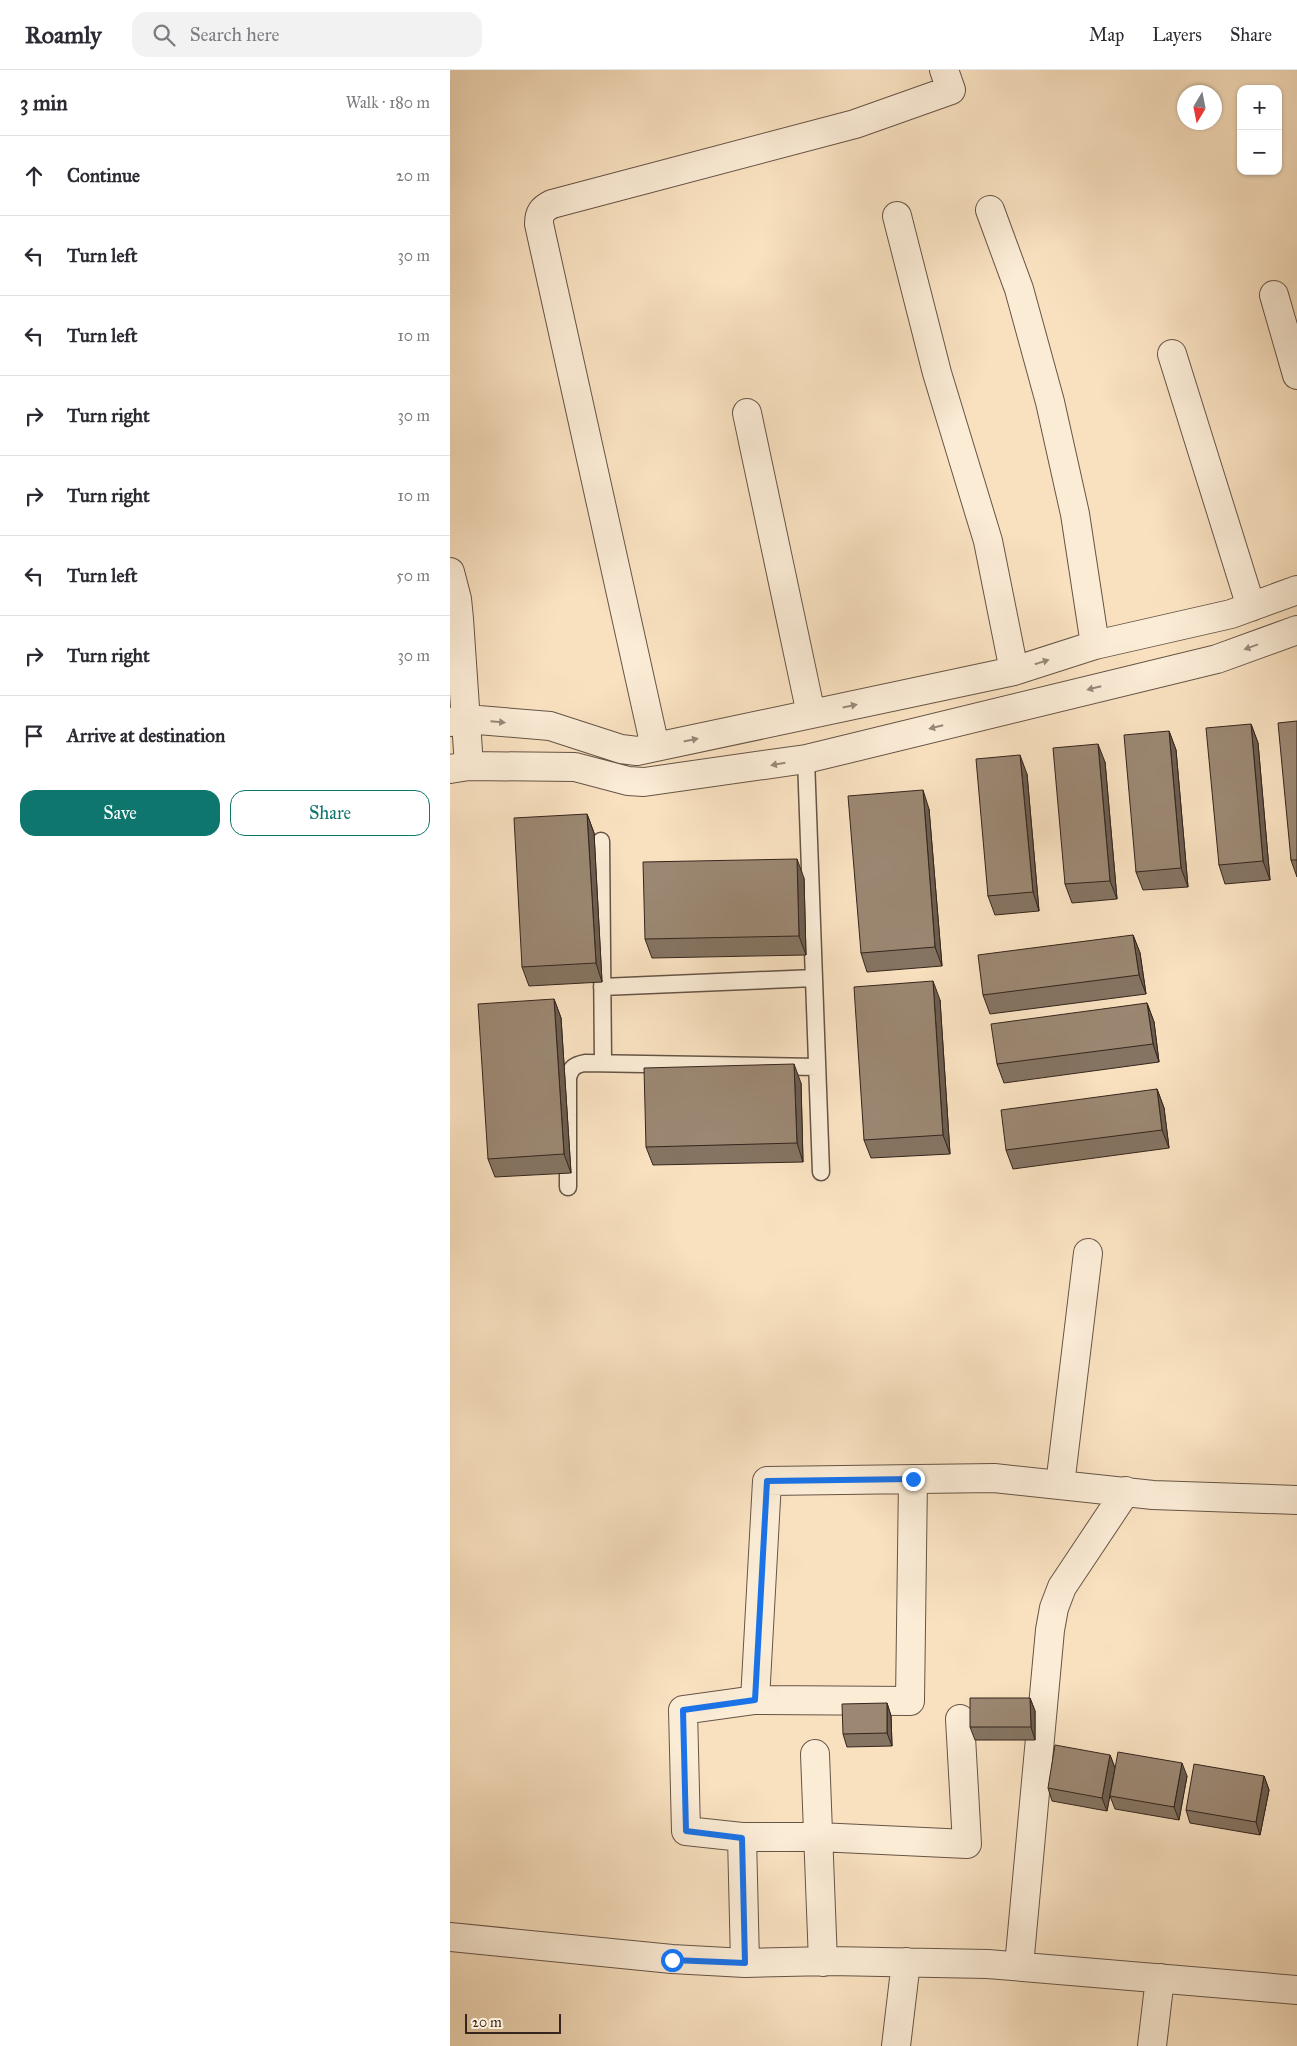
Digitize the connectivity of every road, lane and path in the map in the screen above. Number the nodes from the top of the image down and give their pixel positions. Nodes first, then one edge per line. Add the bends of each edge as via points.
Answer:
1 (944, 70) edge
2 (990, 210) dead end
3 (897, 216) dead end
4 (1274, 295) dead end
5 (1172, 354) dead end
6 (1297, 375) edge
7 (747, 413) dead end
8 (450, 572) edge
9 (1297, 590) edge
10 (1251, 608) junction
11 (1297, 630) edge
12 (1095, 645) junction
13 (1014, 671) junction
14 (811, 714) junction
15 (458, 721) edge
16 (655, 747) junction
17 (806, 758) junction
18 (460, 768) edge
19 (601, 841) dead end
20 (814, 978) junction
21 (602, 987) junction
22 (603, 1063) junction
23 (817, 1067) junction
24 (821, 1172) dead end
25 (568, 1187) dead end
26 (1088, 1253) dead end
27 (913, 1479) junction
28 (1060, 1485) junction
29 (1126, 1491) junction
30 (1297, 1500) edge
31 (755, 1700) junction
32 (960, 1719) dead end
33 (815, 1754) dead end
34 (818, 1837) junction
35 (742, 1838) junction
36 (450, 1938) edge
37 (823, 1962) junction
38 (906, 1962) junction
39 (745, 1963) junction
40 (1019, 1966) junction
41 (1160, 1978) junction
42 (1297, 1990) edge
43 (896, 2046) edge
44 (1152, 2046) edge

1 - 16 street via 951,90 855,124 552,204 539,216
2 - 12 street via 1019,289 1050,402 1075,514
3 - 13 street via 937,373 988,541
4 - 6 street
5 - 10 street
7 - 14 street
8 - 15 street via 457,599
9 - 10 street
10 - 12 street
11 -> 17 street via 1217,659
13 -> 12 street
14 -> 13 street
16 -> 14 street
15 -> 16 street via 550,726 621,749 637,751
15 - 18 street
17 -> 18 street via 644,782 574,767
17 - 20 lane
19 - 21 lane
20 - 21 lane
20 - 23 lane
21 - 22 lane
22 - 23 lane
22 - 25 lane via 585,1063 570,1070
23 - 24 lane
26 - 28 street
27 - 28 street via 994,1478
27 - 31 street via 767,1481
27 - 31 street via 910,1701
28 - 29 street
29 - 30 street
29 - 40 street via 1062,1587 1054,1608
31 - 35 street via 683,1710 686,1831
32 - 34 street via 966,1844
33 - 34 street
34 - 35 street
34 - 37 street
35 - 39 street
36 - 39 street via 672,1960
37 - 38 street
37 - 39 street
38 - 40 street
38 - 43 street
40 - 41 street
41 - 42 street
41 - 44 street

